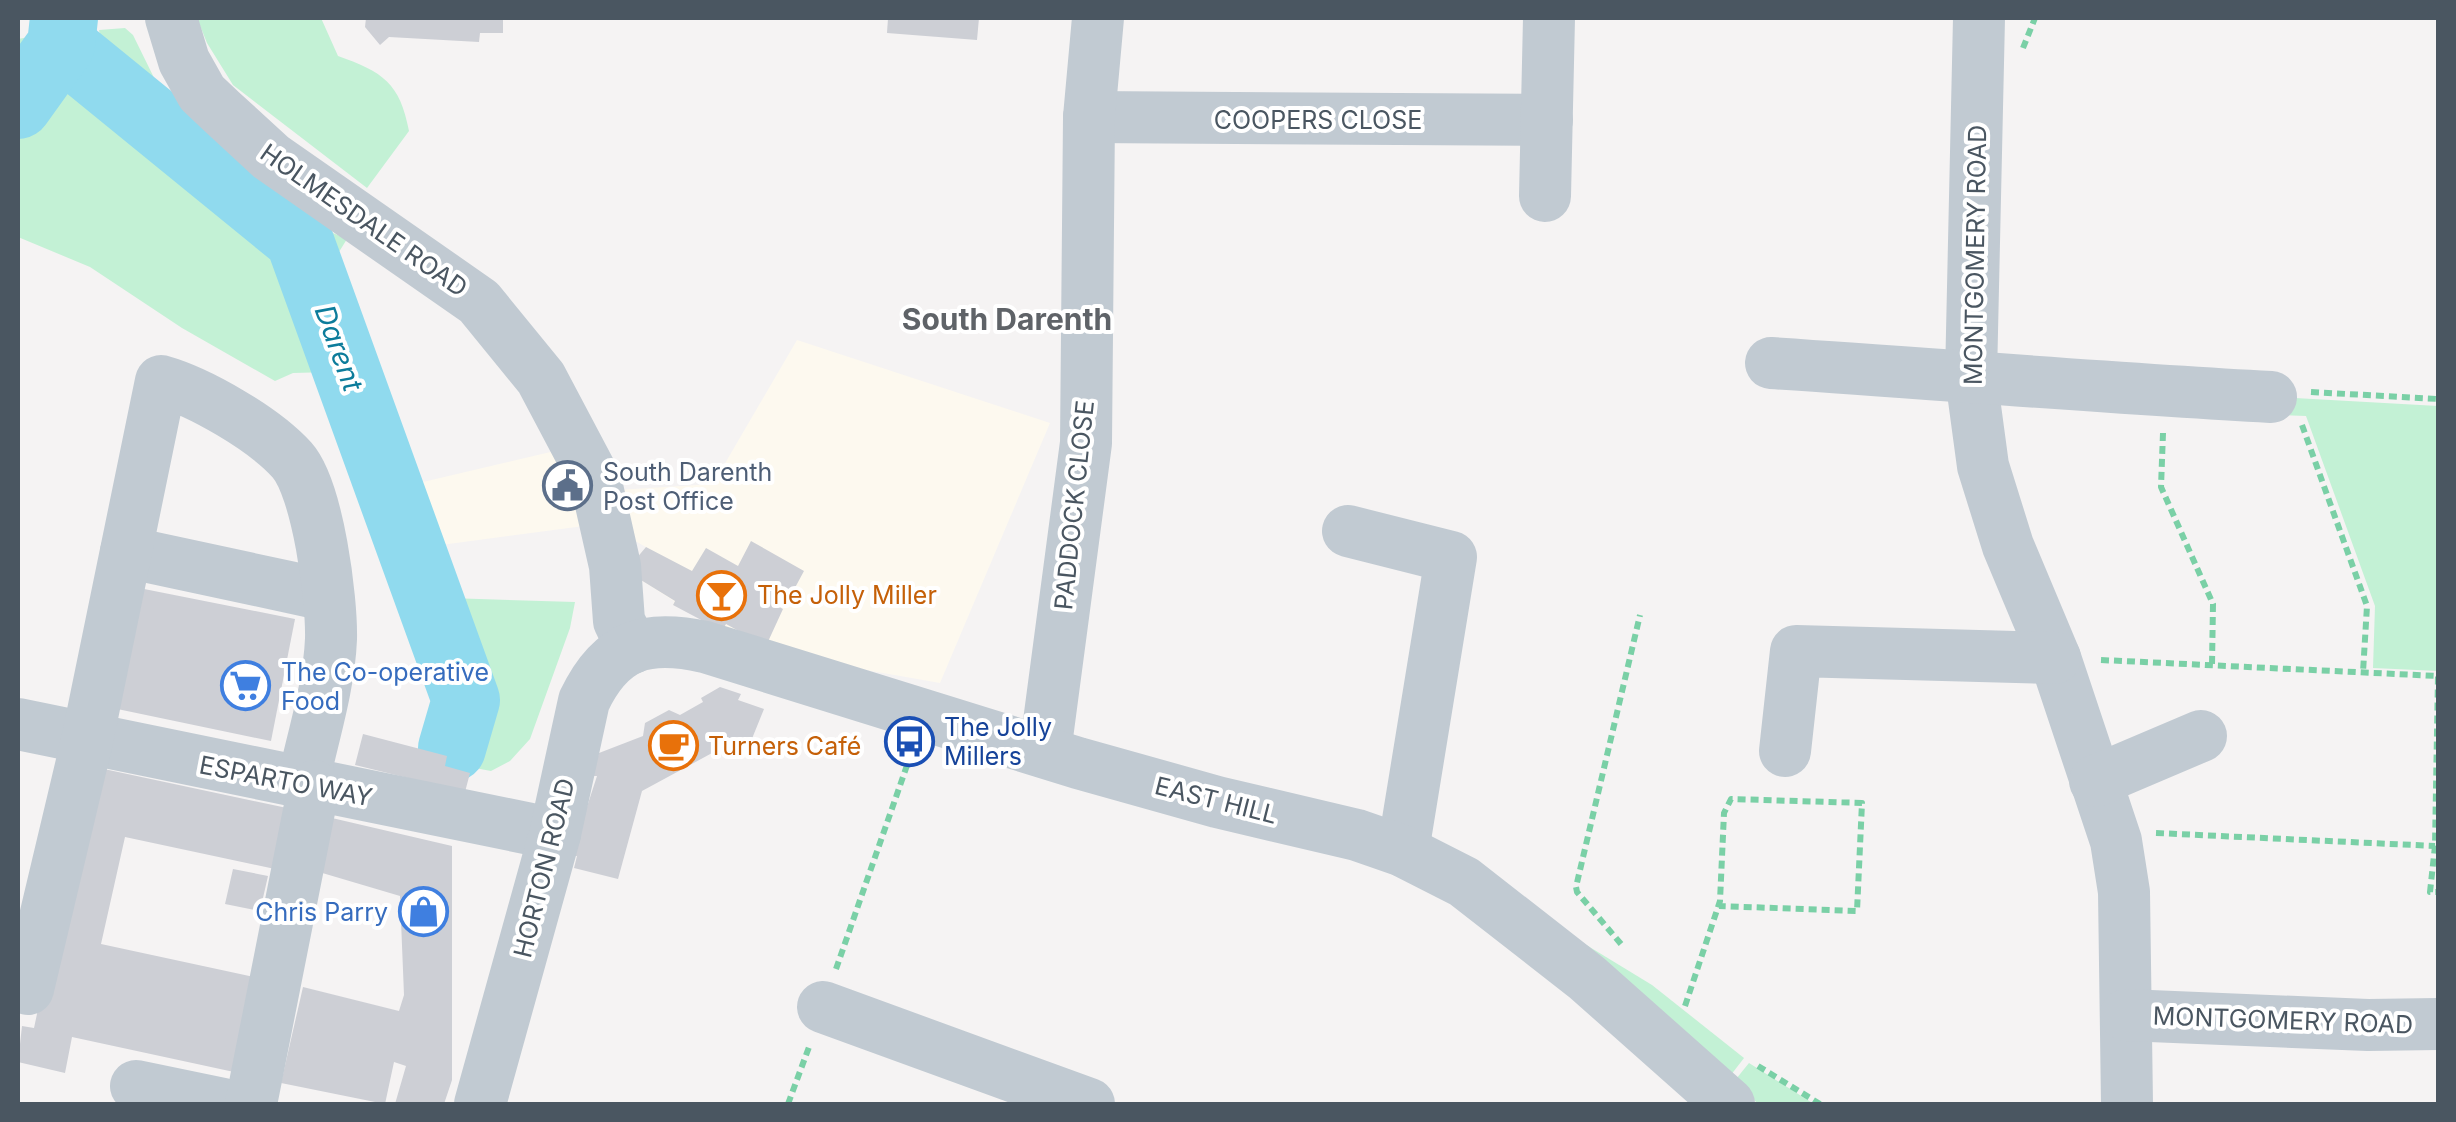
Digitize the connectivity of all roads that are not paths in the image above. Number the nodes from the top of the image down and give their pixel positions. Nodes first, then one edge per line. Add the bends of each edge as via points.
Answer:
1 (172, 18) edge
2 (1098, 18) edge
3 (1549, 18) edge
4 (1979, 18) edge
5 (1089, 117) junction
6 (1546, 120) junction
7 (1545, 196) dead end
8 (1771, 364) dead end
9 (1971, 376) junction
10 (2271, 397) road end
11 (1348, 531) dead end
12 (126, 552) junction
13 (326, 595) junction
14 (632, 648) junction
15 (2054, 658) junction
16 (18, 724) edge
17 (2201, 736) dead end
18 (87, 741) junction
19 (1045, 752) junction
20 (1785, 752) dead end
21 (2095, 782) junction
22 (308, 784) junction
23 (555, 834) junction
24 (1403, 851) junction
25 (28, 988) dead end
26 (823, 1006) road end
27 (2126, 1015) junction
28 (2438, 1024) edge
29 (136, 1086) dead end
30 (223, 1104) edge
31 (251, 1104) edge
32 (480, 1104) edge
33 (1089, 1104) edge
34 (1730, 1104) edge
35 (2127, 1104) edge

1 - 14 street, HOLMESDALE ROAD via 184,61 221,112 271,157 480,302 541,378 596,482 620,621
2 - 5 street, PADDOCK CLOSE
3 - 6 street
4 - 9 street, MONTGOMERY ROAD
5 - 6 street, COOPERS CLOSE
5 - 19 street, PADDOCK CLOSE via 1086,443
6 - 7 street
8 - 9 street
9 - 10 street
9 - 15 street, MONTGOMERY ROAD via 1983,466
11 - 24 street via 1451,558
12 - 13 street
12 - 13 street via 160,381 188,388 294,462 318,521
12 - 18 street
13 - 22 street via 331,637
14 - 19 street, EAST HILL via 659,640 704,647
14 - 23 street, HORTON ROAD via 602,671 584,701
15 - 20 street via 1796,651
15 - 21 street, MONTGOMERY ROAD
16 - 18 street, ESPARTO WAY
17 - 21 street
18 - 22 street, ESPARTO WAY
18 - 25 street
19 - 24 street, EAST HILL
21 - 27 street, MONTGOMERY ROAD via 2116,841 2124,892
22 - 23 street, ESPARTO WAY
22 - 31 street
23 - 32 street, HORTON ROAD
24 - 34 street, EAST HILL via 1464,882 1587,978
26 - 33 street
27 - 28 street, MONTGOMERY ROAD
27 - 35 street, MONTGOMERY ROAD
29 - 30 street

